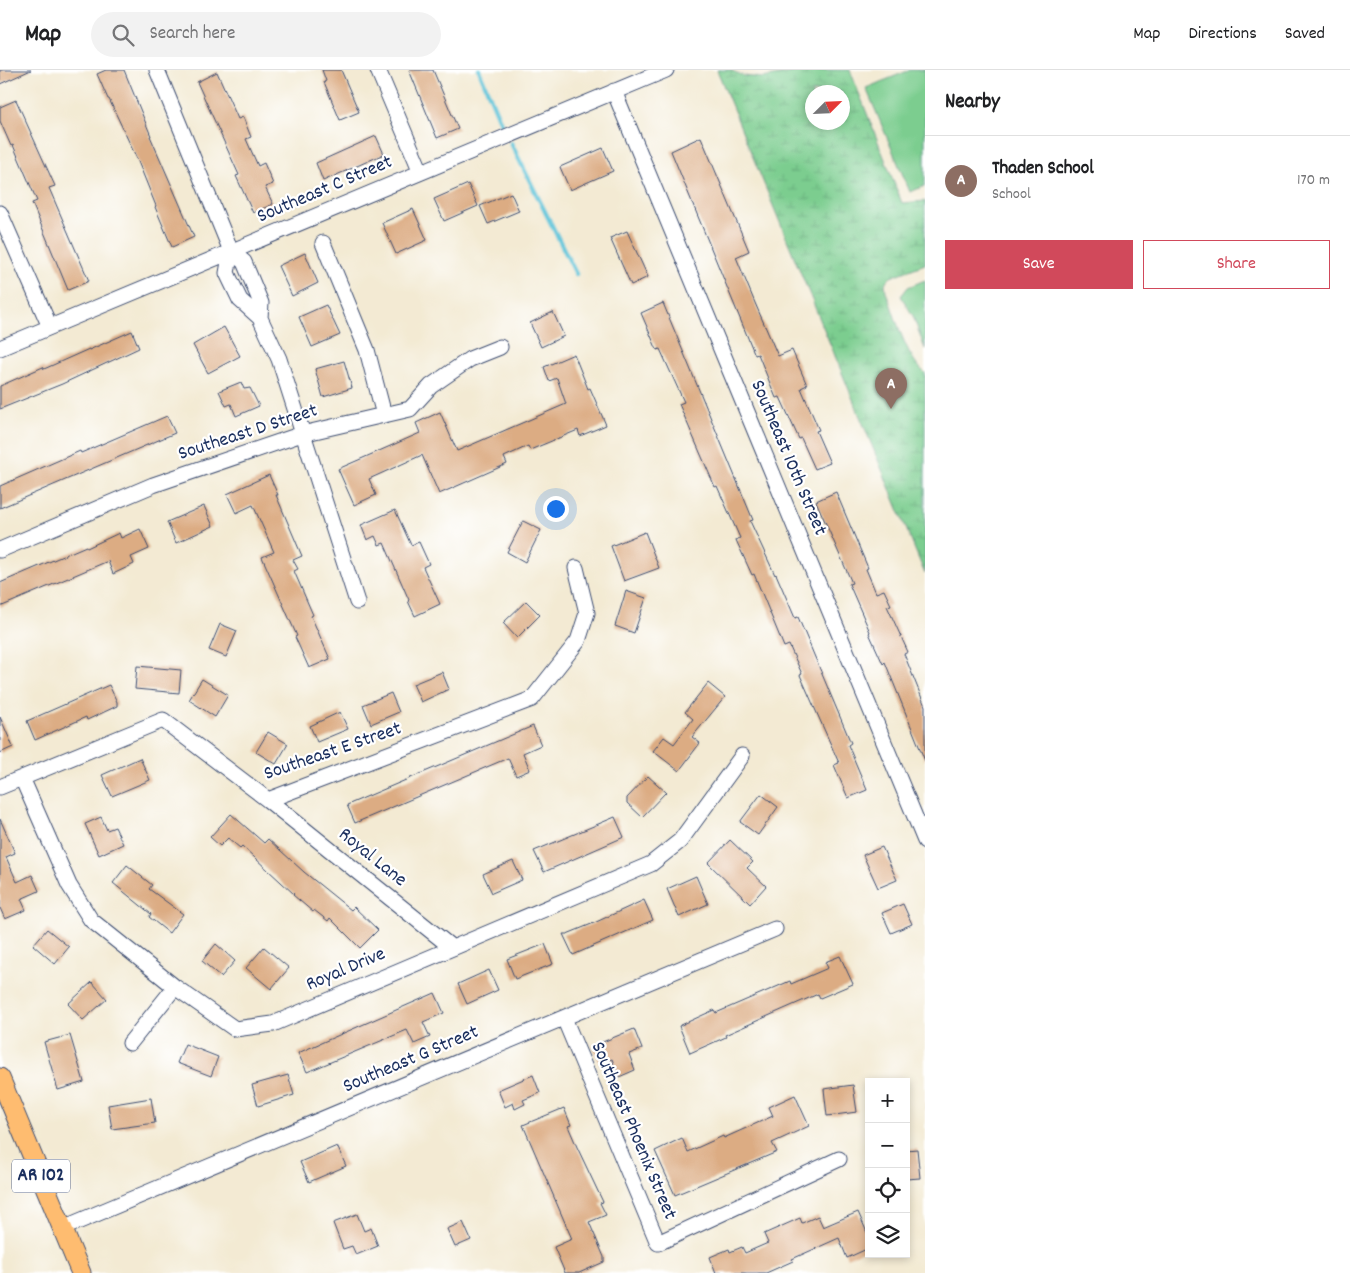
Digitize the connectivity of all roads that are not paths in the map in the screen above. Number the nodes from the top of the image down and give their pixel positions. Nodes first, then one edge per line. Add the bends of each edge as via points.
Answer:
1 (157, 70) edge
2 (378, 70) edge
3 (666, 70) edge
4 (614, 91) junction
5 (422, 172) junction
6 (0, 213) edge
7 (323, 243) dead end
8 (231, 252) junction
9 (50, 328) junction
10 (500, 347) dead end
11 (0, 348) edge
12 (384, 415) junction
13 (302, 434) junction
14 (0, 550) edge
15 (576, 568) dead end
16 (357, 602) dead end
17 (742, 756) dead end
18 (22, 778) junction
19 (0, 788) edge
20 (268, 800) junction
21 (925, 841) edge
22 (775, 929) dead end
23 (451, 947) junction
24 (175, 987) junction
25 (564, 1018) junction
26 (130, 1043) dead end
27 (0, 1078) edge
28 (839, 1159) dead end
29 (63, 1228) junction
30 (82, 1273) edge

1 - 8 street
2 - 5 street
3 - 4 street, Southeast C Street
4 - 5 street, Southeast C Street
4 - 21 street, Southeast 10th Street
5 - 8 street, Southeast C Street
6 - 9 street
7 - 12 street via 367,350
8 - 9 street, Southeast C Street
8 - 13 street via 244,262 261,303 260,318 279,359
9 - 11 street, Southeast C Street
10 - 12 street, Southeast D Street via 470,359 432,386 410,409
12 - 13 street, Southeast D Street
13 - 14 street, Southeast D Street via 153,486
13 - 16 street
15 - 20 street, Southeast E Street via 587,613 578,641 532,699
17 - 23 street, Royal Drive via 680,840 651,864
18 - 19 street, Southeast E Street
18 - 20 street, Southeast E Street via 163,720
18 - 24 street, Royal Drive via 70,885 91,920
20 - 23 street, Royal Lane
22 - 25 street, Southeast G Street
23 - 24 street, Royal Drive via 273,1024 236,1029
24 - 26 street
25 - 28 street, Southeast Phoenix Street via 658,1243
25 - 29 street, Southeast G Street
27 - 29 main road, AR 102
29 - 30 main road, AR 102

